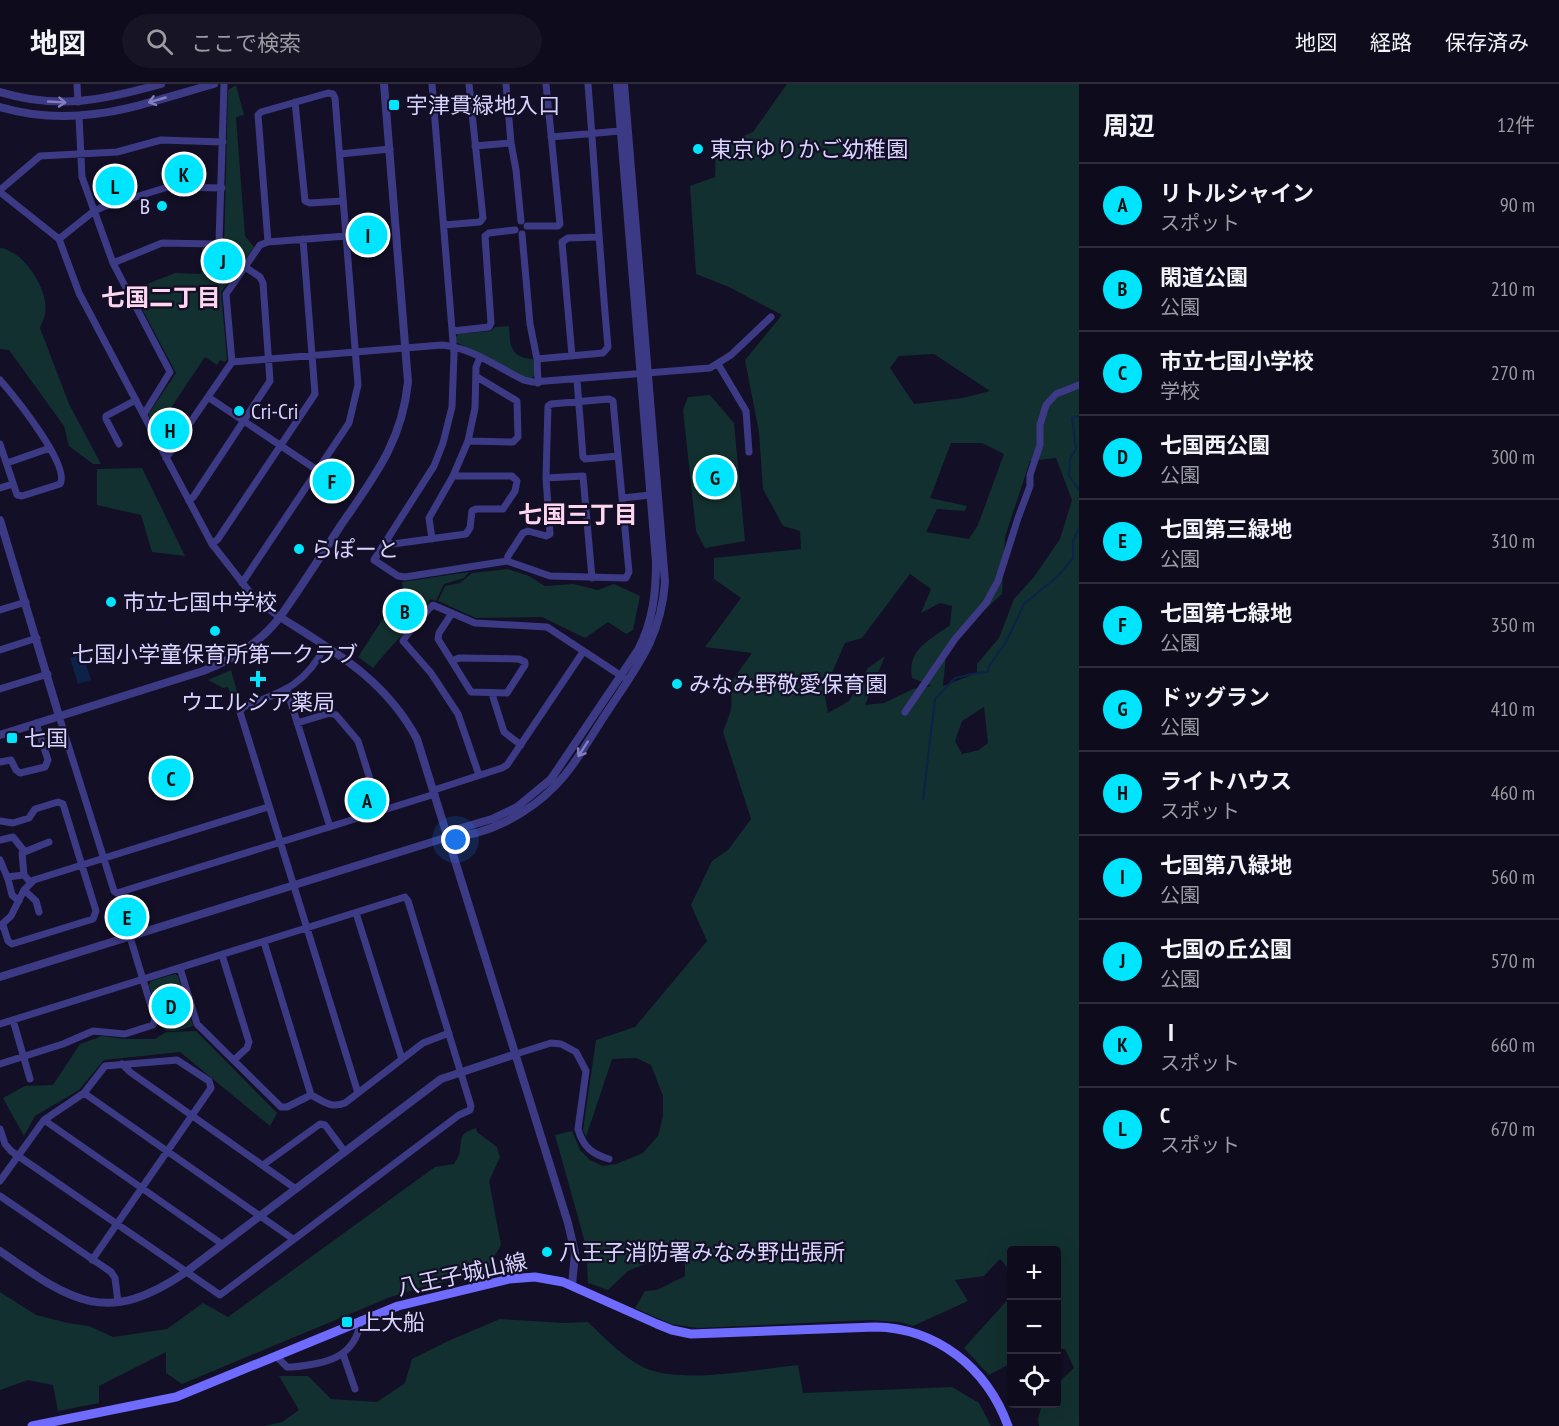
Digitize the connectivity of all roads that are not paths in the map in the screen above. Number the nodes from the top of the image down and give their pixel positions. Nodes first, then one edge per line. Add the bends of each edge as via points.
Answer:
1 (77, 84) edge
2 (161, 84) edge
3 (214, 84) edge
4 (224, 84) edge
5 (384, 84) edge
6 (432, 84) edge
7 (469, 84) edge
8 (506, 84) edge
9 (546, 84) edge
10 (588, 84) edge
11 (617, 84) edge
12 (624, 84) edge
13 (0, 92) edge
14 (78, 102) junction
15 (295, 102) junction
16 (0, 107) edge
17 (79, 117) junction
18 (620, 131) junction
19 (592, 135) junction
20 (551, 137) junction
21 (223, 142) junction
22 (511, 143) junction
23 (475, 146) junction
24 (390, 149) junction
25 (81, 154) junction
26 (340, 154) junction
27 (222, 188) junction
28 (0, 191) edge
29 (344, 201) junction
30 (94, 211) junction
31 (524, 224) junction
32 (444, 225) junction
33 (519, 232) junction
34 (346, 236) junction
35 (598, 237) junction
36 (59, 239) junction
37 (303, 239) junction
38 (268, 242) junction
39 (113, 262) junction
40 (245, 267) junction
41 (771, 317) dead end
42 (453, 331) junction
43 (453, 346) junction
44 (407, 347) junction
45 (356, 352) junction
46 (312, 356) junction
47 (572, 356) junction
48 (480, 357) junction
49 (270, 359) junction
50 (537, 359) junction
51 (232, 362) junction
52 (718, 364) junction
53 (644, 375) junction
54 (477, 377) junction
55 (0, 380) edge
56 (577, 380) junction
57 (538, 382) junction
58 (1079, 385) edge
59 (208, 397) junction
60 (136, 400) junction
61 (579, 402) junction
62 (144, 414) junction
63 (244, 421) junction
64 (468, 441) junction
65 (0, 444) edge
66 (119, 444) dead end
67 (281, 445) junction
68 (50, 448) junction
69 (749, 452) dead end
70 (618, 456) junction
71 (166, 458) junction
72 (7, 463) junction
73 (317, 470) junction
74 (453, 476) junction
75 (546, 478) junction
76 (13, 484) junction
77 (0, 488) edge
78 (650, 495) junction
79 (622, 498) junction
80 (189, 501) junction
81 (0, 520) edge
82 (432, 539) junction
83 (386, 542) junction
84 (212, 544) junction
85 (507, 561) junction
86 (592, 578) junction
87 (242, 583) junction
88 (26, 602) junction
89 (0, 610) edge
90 (452, 613) junction
91 (280, 617) junction
92 (37, 638) junction
93 (325, 646) junction
94 (0, 650) edge
95 (583, 652) junction
96 (452, 661) junction
97 (48, 674) junction
98 (624, 678) junction
99 (0, 689) edge
100 (287, 690) junction
101 (492, 694) junction
102 (905, 712) dead end
103 (60, 716) junction
104 (36, 723) junction
105 (297, 723) junction
106 (0, 735) edge
107 (521, 745) junction
108 (0, 762) edge
109 (478, 776) junction
110 (434, 792) junction
111 (268, 807) junction
112 (380, 811) junction
113 (0, 821) edge
114 (330, 827) junction
115 (448, 837) junction
116 (0, 840) edge
117 (49, 842) dead end
118 (279, 843) junction
119 (25, 852) junction
120 (104, 859) junction
121 (0, 860) edge
122 (82, 866) junction
123 (24, 875) junction
124 (7, 877) junction
125 (31, 883) junction
126 (292, 886) junction
127 (24, 890) junction
128 (19, 901) junction
129 (39, 912) dead end
130 (356, 913) junction
131 (2, 926) edge
132 (306, 929) junction
133 (130, 937) junction
134 (264, 942) junction
135 (222, 955) junction
136 (180, 968) junction
137 (0, 977) edge
138 (143, 980) junction
139 (13, 1020) junction
140 (0, 1024) edge
141 (449, 1033) junction
142 (516, 1054) junction
143 (23, 1056) junction
144 (402, 1059) junction
145 (234, 1060) junction
146 (0, 1064) edge
147 (122, 1065) junction
148 (461, 1071) junction
149 (30, 1079) dead end
150 (84, 1093) junction
151 (357, 1093) junction
152 (311, 1095) junction
153 (192, 1116) junction
154 (44, 1120) junction
155 (0, 1129) edge
156 (167, 1152) junction
157 (345, 1152) junction
158 (17, 1155) junction
159 (609, 1159) dead end
160 (263, 1165) junction
161 (0, 1181) edge
162 (142, 1188) junction
163 (296, 1189) junction
164 (0, 1196) edge
165 (260, 1216) junction
166 (117, 1224) junction
167 (293, 1239) junction
168 (222, 1244) junction
169 (0, 1251) edge
170 (92, 1260) junction
171 (186, 1272) junction
172 (572, 1285) junction
173 (118, 1302) junction
174 (361, 1320) junction
175 (343, 1354) junction
176 (276, 1356) junction
177 (355, 1389) dead end
178 (32, 1426) edge
179 (1008, 1426) edge

1 - 14 street
2 - 14 street via 106,99
3 -> 17 street
4 - 21 street
5 - 24 street
6 - 32 street
7 - 23 street
8 - 22 street
9 - 20 street
10 - 19 street
11 - 18 street
12 - 53 street
13 -> 14 street via 39,101
15 - 26 street via 328,93 334,96
15 - 29 street via 305,201
15 - 38 street via 261,112 257,117
16 - 17 street via 34,115
17 - 25 street
18 - 19 street
18 - 53 street
19 - 20 street
19 - 35 street
20 - 31 street via 560,224
21 - 25 street via 161,140 117,152
21 - 27 street
22 - 23 street
22 - 31 street
23 - 32 street via 483,220
24 - 26 street
24 - 44 street
25 - 28 street via 40,156
25 - 30 street via 82,177
26 - 29 street
27 - 30 street via 168,187
27 - 39 street via 217,243 162,243
28 - 36 street
29 - 34 street
30 - 36 street
30 - 39 street
31 - 33 street via 527,231
31 - 33 street via 516,224
32 - 42 street
33 - 42 street via 484,236 489,327
33 - 50 street
34 - 37 street
34 - 45 street
35 - 47 street via 608,347 603,353
35 - 47 street via 568,238 562,242
36 - 60 street via 79,293
37 - 38 street
37 - 46 street
38 - 40 street via 260,244
39 - 62 street via 170,372
40 - 49 street via 263,283
40 - 51 street via 226,294
41 - 52 street
42 - 43 street
43 - 44 street
43 - 48 street
43 - 83 street via 454,392 443,443 423,485
44 - 45 street
44 - 91 street via 406,400 393,443
45 - 46 street
45 - 73 street via 359,380 350,420
46 - 49 street
46 - 67 street via 315,394
47 - 50 street
48 - 54 street
48 - 57 street via 524,380
49 - 51 street
49 - 63 street via 270,381
50 - 57 street
51 - 59 street
52 - 53 street
52 - 69 street via 746,411
53 - 56 street
53 - 78 street
53 - 98 street via 665,582 652,640 642,660
54 - 64 street
54 - 64 street via 517,401 518,437 513,442
55 - 68 street
56 - 57 street
56 - 61 street
58 - 102 street via 1056,394 1046,405 1030,486 998,581
59 - 63 street
59 - 71 street
60 - 62 street
60 - 66 street via 106,416
61 - 70 street via 613,401
61 - 70 street via 583,457
61 - 75 street via 551,404 547,408
62 - 71 street
63 - 67 street
63 - 80 street
64 - 74 street
65 - 72 street
67 - 73 street
67 - 84 street
68 - 72 street
68 - 76 street via 63,476 60,484 22,496 17,495
70 - 79 street
71 - 80 street
72 - 76 street
73 - 87 street
74 - 82 street via 429,518
74 - 82 street via 512,476 517,486 503,509 472,511 468,533
75 - 85 street via 550,534 523,533
75 - 86 street via 583,477
76 - 77 street
78 - 79 street
78 - 98 street via 656,591 642,642
79 - 86 street via 628,576 624,580
80 - 84 street
81 - 88 street
82 - 83 street
83 - 85 street via 374,560 401,577
84 - 87 street
85 - 86 street via 550,576
87 - 91 street
88 - 89 street
88 - 92 street
90 - 95 street via 478,624 547,627
90 - 96 street via 438,637
90 - 109 street via 433,605 403,640 458,714
91 - 93 street
91 - 103 street via 257,642 218,665
92 - 94 street
92 - 97 street
93 - 100 street via 308,672
93 - 110 street via 368,677 395,704 417,739
95 - 98 street
95 - 107 street
96 - 101 street via 471,692
96 - 101 street via 459,658 525,662 509,692
97 - 99 street
97 - 103 street
98 - 115 street via 551,779 517,807 458,829
100 - 105 street
100 - 111 street via 243,706 240,712
101 - 107 street via 504,732
103 - 104 street
103 - 120 street
104 - 106 street
104 - 108 street via 48,760 45,767 20,773 11,760
105 - 112 street via 330,713 336,715 358,741
105 - 114 street
107 - 109 street via 502,768
109 - 110 street
110 - 112 street
110 - 115 street
111 - 118 street
111 - 120 street
112 - 114 street
113 - 122 street via 13,823 29,818 35,809 63,804
114 - 118 street
115 - 126 street
115 - 142 street
116 - 119 street via 13,837
117 - 119 street
118 - 120 street via 117,893
118 - 126 street
119 - 123 street
120 - 122 street
121 - 124 street
122 - 125 street
122 - 131 street via 96,911 93,919 12,944
123 - 124 street
123 - 125 street
124 - 128 street via 12,896
125 - 127 street
126 - 132 street
126 - 133 street
127 - 128 street
127 - 129 street via 36,901
128 - 131 street
130 - 132 street
130 - 141 street via 407,899
130 - 144 street
132 - 134 street
132 - 151 street
133 - 137 street
133 - 138 street
134 - 135 street
134 - 152 street
135 - 136 street
135 - 145 street via 249,1042
136 - 138 street
136 - 145 street via 197,1024
138 - 139 street
138 - 143 street via 155,1019 153,1025 125,1034 96,1030
139 - 140 street
139 - 143 street
141 - 144 street via 423,1043
141 - 148 street
142 - 148 street
142 - 159 street via 551,1043 576,1052 586,1071 580,1138 589,1151
142 - 172 street via 571,1234 576,1262
143 - 146 street
143 - 149 street
144 - 151 street
145 - 152 street via 281,1107
147 - 150 street via 103,1068
147 - 153 street
147 - 153 street via 177,1060 209,1081 211,1088
148 - 157 street via 441,1080
148 - 167 street via 470,1110
150 - 154 street
150 - 156 street
151 - 152 street via 338,1106
153 - 156 street
153 - 160 street
154 - 158 street
154 - 162 street
155 - 158 street via 5,1144
156 - 162 street
156 - 165 street
157 - 160 street via 325,1125 320,1124
157 - 163 street
158 - 161 street
158 - 166 street
160 - 163 street
162 - 166 street
162 - 168 street
163 - 165 street
164 - 170 street
165 - 167 street
165 - 168 street
166 - 170 street
166 - 171 street
167 - 171 street via 220,1294
168 - 171 street
169 - 173 street via 65,1294
170 - 173 street via 115,1278
171 - 173 street via 150,1294
172 - 174 main road, 八王子城山線 via 544,1278 509,1279 419,1299
172 - 179 main road, 八王子城山線 via 657,1324 691,1334 875,1327 912,1333 939,1343 973,1368 994,1395
174 - 175 street via 359,1334
174 - 176 main road, 八王子城山線
175 - 176 street via 292,1367
175 - 177 street
176 - 178 main road, 八王子城山線 via 176,1397

